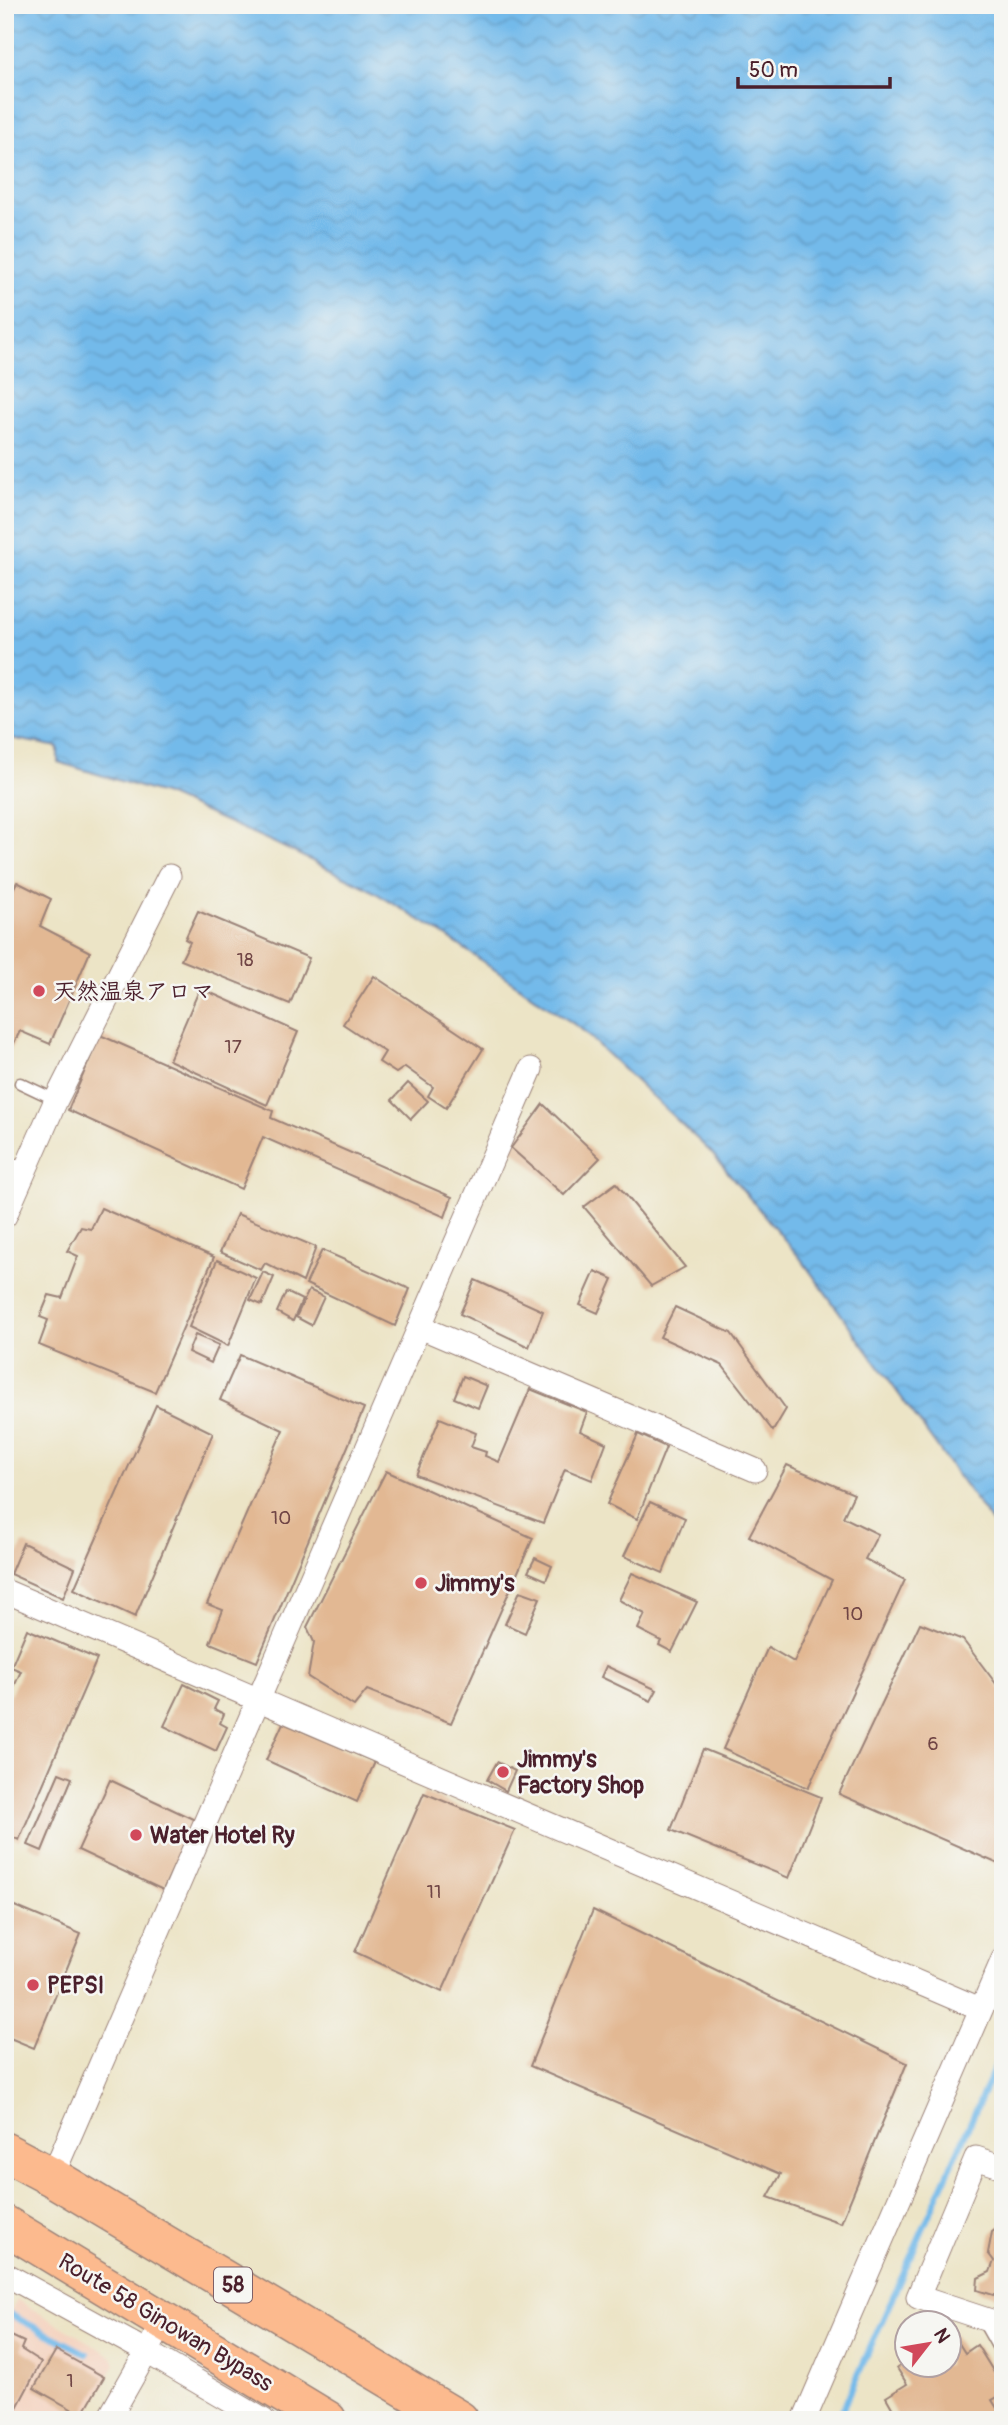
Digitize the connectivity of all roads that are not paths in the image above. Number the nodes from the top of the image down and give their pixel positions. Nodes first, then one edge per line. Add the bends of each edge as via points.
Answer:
1 (169, 876) dead end
2 (531, 1069) dead end
3 (20, 1083) dead end
4 (56, 1100) junction
5 (15, 1165) edge
6 (5, 1216) edge
7 (420, 1326) junction
8 (755, 1469) dead end
9 (5, 1591) edge
10 (259, 1700) junction
11 (1003, 1959) edge
12 (980, 2009) junction
13 (5, 2152) edge
14 (1003, 2167) edge
15 (51, 2177) junction
16 (5, 2225) edge
17 (5, 2274) edge
18 (981, 2317) junction
19 (1003, 2325) edge
20 (155, 2336) junction
21 (1003, 2357) edge
22 (108, 2420) edge
23 (263, 2420) edge
24 (327, 2420) edge
25 (459, 2420) edge
26 (804, 2420) edge

1 - 4 street
2 - 7 street
3 - 4 lane
4 - 5 street
5 - 6 street
7 - 8 street
7 - 10 street
9 - 10 street
10 - 12 street
10 - 15 street
11 - 12 street
12 - 26 street
13 - 15 highway, 58
14 - 18 street via 976,2158 918,2297
15 - 25 highway, 58
16 - 20 highway, Route 58 Ginowan Bypass
17 - 20 street
18 - 19 street
18 - 21 lane
20 - 22 street
20 - 23 street
20 - 24 highway, Route 58 Ginowan Bypass

